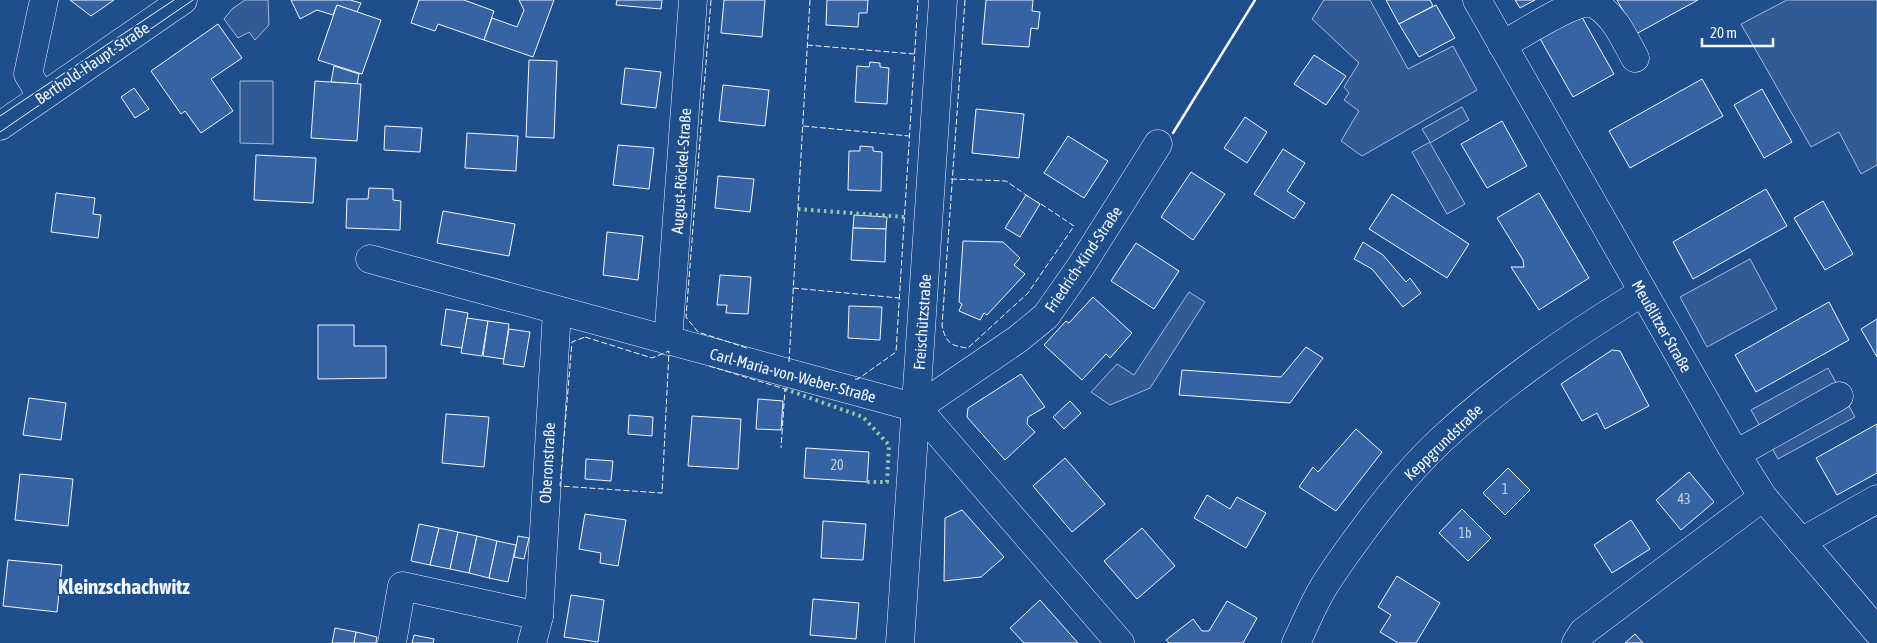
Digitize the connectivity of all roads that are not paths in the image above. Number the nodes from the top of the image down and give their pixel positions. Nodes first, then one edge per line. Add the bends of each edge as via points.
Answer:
1 (44, 0) edge
2 (183, 0) edge
3 (693, 0) edge
4 (943, 0) edge
5 (1477, 0) edge
6 (1502, 44) junction
7 (1635, 58) dead end
8 (42, 97) junction
9 (0, 126) edge
10 (1158, 144) dead end
11 (370, 259) dead end
12 (1643, 292) junction
13 (557, 311) junction
14 (668, 341) junction
15 (1840, 396) dead end
16 (917, 408) junction
17 (1736, 454) junction
18 (1763, 498) junction
19 (1877, 500) edge
20 (1801, 542) junction
21 (538, 616) junction
22 (1877, 631) edge
23 (392, 643) edge
24 (532, 643) edge
25 (900, 643) edge
26 (1120, 643) edge
27 (1296, 643) edge
28 (1576, 643) edge

1 - 8 street via 28,74
2 - 8 street, Berthold-Haupt-Straße
3 - 14 street, August-Röckel-Straße
4 - 16 street, Freischützstraße
5 - 6 street, Meußlitzer Straße
6 - 7 street via 1568,9 1590,3 1605,12
6 - 12 street, Meußlitzer Straße
8 - 9 street, Berthold-Haupt-Straße
10 - 16 street, Friedrich-Kind-Straße via 1046,316
11 - 13 street, Carl-Maria-von-Weber-Straße
12 - 17 street, Meußlitzer Straße
12 - 27 street, Keppgrundstraße via 1553,349 1487,399 1439,441 1390,495 1347,552 1322,589
13 - 14 street, Carl-Maria-von-Weber-Straße
13 - 21 street, Oberonstraße
14 - 16 street, Carl-Maria-von-Weber-Straße
15 - 17 street
16 - 25 street, Freischützstraße
16 - 26 street
17 - 18 street, Meußlitzer Straße
18 - 20 street, Meußlitzer Straße
18 - 28 street via 1582,632
19 - 20 street
20 - 22 street, Meußlitzer Straße
21 - 23 street via 402,586
21 - 24 street, Oberonstraße

